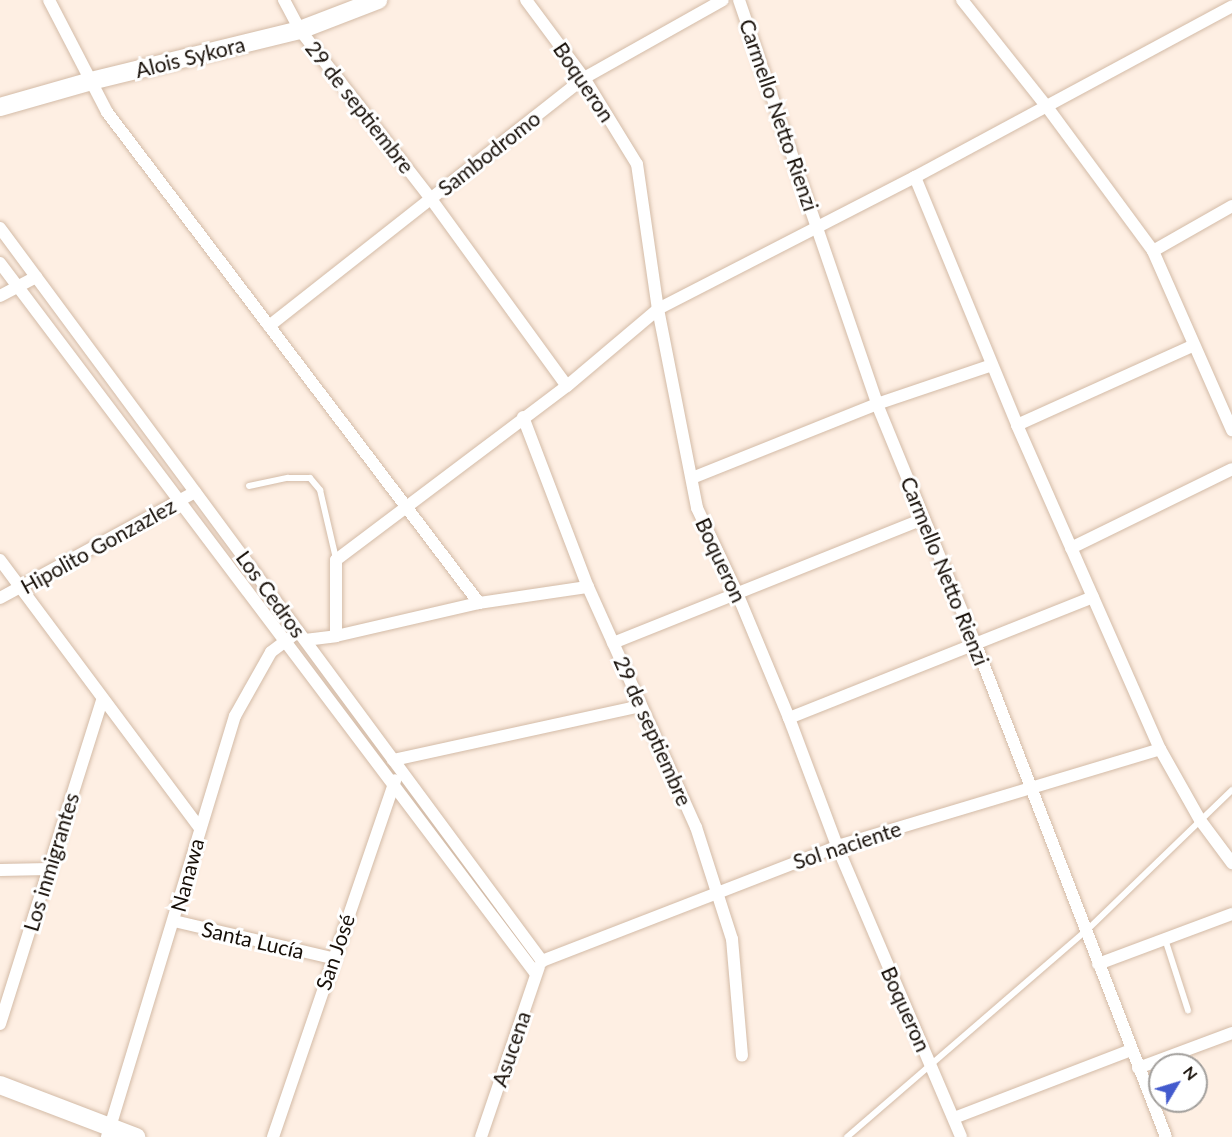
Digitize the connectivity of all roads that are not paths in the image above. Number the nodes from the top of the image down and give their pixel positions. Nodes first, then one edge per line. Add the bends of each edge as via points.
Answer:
1 (49, 0) edge
2 (284, 0) edge
3 (378, 0) edge
4 (526, 0) edge
5 (723, 0) edge
6 (739, 0) edge
7 (962, 0) edge
8 (1232, 6) edge
9 (300, 30) junction
10 (584, 78) junction
11 (91, 81) junction
12 (0, 107) edge
13 (1047, 107) junction
14 (915, 177) junction
15 (431, 199) junction
16 (1232, 206) edge
17 (0, 228) edge
18 (818, 228) junction
19 (1152, 251) junction
20 (0, 263) edge
21 (36, 277) junction
22 (17, 285) junction
23 (0, 296) edge
24 (658, 309) junction
25 (269, 326) junction
26 (1194, 345) junction
27 (992, 365) junction
28 (567, 386) junction
29 (877, 404) junction
30 (523, 417) junction
31 (1017, 425) junction
32 (1232, 430) edge
33 (1232, 469) edge
34 (692, 478) junction
35 (249, 486) dead end
36 (195, 492) junction
37 (180, 501) junction
38 (405, 506) junction
39 (923, 519) junction
40 (1071, 548) junction
41 (0, 560) edge
42 (336, 560) junction
43 (588, 587) junction
44 (21, 589) junction
45 (737, 593) junction
46 (1093, 597) junction
47 (0, 598) edge
48 (479, 603) junction
49 (302, 636) junction
50 (336, 636) junction
51 (286, 641) junction
52 (613, 644) junction
53 (976, 645) junction
54 (102, 700) junction
55 (641, 706) junction
56 (789, 718) junction
57 (1160, 749) junction
58 (396, 764) junction
59 (394, 785) junction
60 (1030, 788) junction
61 (1232, 790) edge
62 (1200, 820) junction
63 (200, 827) junction
64 (837, 846) junction
65 (1232, 863) edge
66 (49, 868) junction
67 (0, 870) edge
68 (717, 891) junction
69 (1232, 914) edge
70 (174, 921) junction
71 (1086, 931) junction
72 (1165, 939) junction
73 (332, 958) junction
74 (542, 961) junction
75 (1098, 964) junction
76 (536, 974) junction
77 (1188, 1010) dead end
78 (0, 1024) edge
79 (1232, 1033) edge
80 (1131, 1050) junction
81 (742, 1056) dead end
82 (931, 1065) junction
83 (1138, 1068) junction
84 (0, 1085) edge
85 (954, 1118) junction
86 (108, 1132) edge
87 (136, 1137) edge
88 (273, 1137) edge
89 (480, 1137) edge
90 (847, 1137) edge
91 (961, 1137) edge
92 (1166, 1137) edge

1 - 11 street
2 - 9 street, 29 de septiembre
3 - 9 street, Alois Sykora
4 - 10 street, Boqueron
5 - 10 street, Sambodromo
6 - 18 street, Carmello Netto Rienzi
7 - 13 street
8 - 13 street
9 - 11 street, Alois Sykora
9 - 15 street, 29 de septiembre
10 - 15 street, Sambodromo
10 - 24 street, Boqueron via 637,164
11 - 12 street, Alois Sykora
11 - 25 street via 107,112
13 - 14 street
13 - 19 street
14 - 18 street
14 - 27 street
15 - 25 street, Sambodromo
15 - 28 street, 29 de septiembre
16 - 19 street
17 - 21 street, Los Cedros
18 - 24 street
18 - 29 street, Carmello Netto Rienzi
19 - 26 street
20 - 22 street
21 - 22 street
21 - 36 street, Los Cedros
22 - 23 street
22 - 37 street
24 - 28 street
24 - 34 street, Boqueron
25 - 38 street
26 - 31 street
26 - 32 street
27 - 29 street
27 - 31 street
28 - 30 street
29 - 34 street
29 - 39 street, Carmello Netto Rienzi
30 - 38 street
30 - 43 street, 29 de septiembre
31 - 40 street
33 - 40 street
34 - 45 street, Boqueron via 697,508
35 - 42 lane via 310,478 320,490
36 - 37 street, Hipolito Gonzazlez
36 - 49 street, Los Cedros
37 - 44 street, Hipolito Gonzazlez
37 - 51 street
38 - 42 street
38 - 48 street
39 - 45 street
39 - 53 street, Carmello Netto Rienzi
40 - 46 street
41 - 44 street
42 - 50 street
43 - 48 street
43 - 52 street, 29 de septiembre
44 - 47 street, Hipolito Gonzazlez
44 - 54 street
45 - 52 street
45 - 56 street, Boqueron
46 - 53 street
46 - 57 street
48 - 50 street
49 - 50 street
49 - 51 street, Nanawa
49 - 58 street, Los Cedros
51 - 59 street
51 - 63 street, Nanawa via 271,652 235,716
52 - 55 street, 29 de septiembre
53 - 56 street
53 - 60 street, Carmello Netto Rienzi
54 - 63 street
54 - 66 street, Los inmigrantes
55 - 58 street
55 - 68 street, 29 de septiembre via 696,827
56 - 64 street, Boqueron
57 - 60 street, Sol naciente
57 - 62 street
58 - 59 street, San José
58 - 74 street, Los Cedros
59 - 73 street, San José
59 - 76 street
60 - 64 street, Sol naciente
60 - 71 street, Carmello Netto Rienzi
61 - 62 lane
62 - 65 street
62 - 71 lane
63 - 70 street, Nanawa
64 - 68 street, Sol naciente
64 - 82 street, Boqueron
66 - 67 street
66 - 78 street, Los inmigrantes
68 - 74 street, Sol naciente
68 - 81 street, 29 de septiembre via 732,939
69 - 72 street
70 - 73 street, Santa Lucía
70 - 86 street, Nanawa
71 - 75 street, Carmello Netto Rienzi
71 - 82 lane
72 - 75 street
72 - 77 lane
73 - 88 street, San José
74 - 76 street, Asucena
75 - 80 street, Carmello Netto Rienzi
76 - 89 street, Asucena
79 - 83 street
80 - 83 street, Carmello Netto Rienzi
80 - 85 street
82 - 85 street, Boqueron
82 - 90 lane
83 - 92 street, Carmello Netto Rienzi
84 - 86 street
85 - 91 street, Boqueron
86 - 87 street

